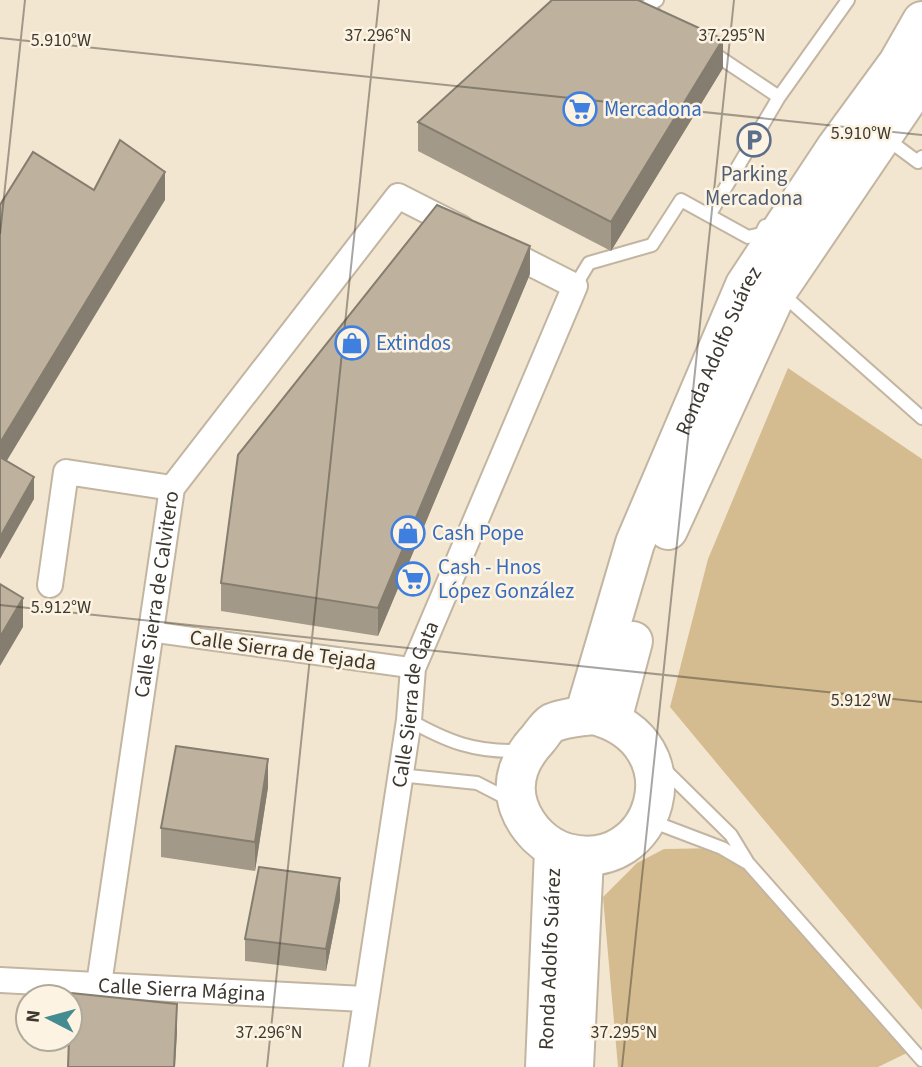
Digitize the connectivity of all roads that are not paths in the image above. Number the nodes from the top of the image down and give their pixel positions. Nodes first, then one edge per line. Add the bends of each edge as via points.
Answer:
1 (657, 0) edge
2 (848, 0) edge
3 (922, 21) edge
4 (667, 22) edge
5 (701, 45) edge
6 (922, 78) edge
7 (779, 97) junction
8 (881, 135) junction
9 (922, 157) edge
10 (775, 211) dead end
11 (710, 214) junction
12 (575, 286) junction
13 (778, 290) junction
14 (922, 418) edge
15 (172, 488) junction
16 (50, 585) dead end
17 (153, 632) junction
18 (413, 668) junction
19 (598, 718) junction
20 (409, 720) junction
21 (527, 750) junction
22 (649, 753) junction
23 (399, 775) junction
24 (519, 805) junction
25 (647, 820) junction
26 (569, 854) junction
27 (748, 863) junction
28 (0, 980) edge
29 (99, 984) junction
30 (365, 999) junction
31 (922, 1060) edge
32 (356, 1067) edge
33 (545, 1067) edge
34 (574, 1067) edge

1 - 4 lane via 645,7
2 - 7 lane
3 - 19 main road, Ronda Adolfo Suárez via 888,78 821,155 745,285 635,543
5 - 7 lane
6 - 8 main road, Ronda Adolfo Suárez
7 - 11 lane
8 - 9 lane via 918,162
8 - 13 main road, Ronda Adolfo Suárez
10 - 11 lane via 761,234 748,237
11 - 12 lane via 681,200 652,245 589,263
12 - 15 street, Calle Sierra de Calvitero via 398,196
12 - 18 street, Calle Sierra de Gata
13 - 14 lane
13 - 19 main road, Ronda Adolfo Suárez via 657,552
15 - 16 street via 66,472
15 - 17 street, Calle Sierra de Calvitero
17 - 18 street, Calle Sierra de Tejada
17 - 29 street, Calle Sierra de Calvitero
18 - 20 street, Calle Sierra de Gata
19 - 21 main road via 551,723
19 - 22 main road via 635,735
20 - 21 lane via 483,751
20 - 23 street, Calle Sierra de Gata
21 - 24 main road via 516,781
22 - 25 main road via 655,787
22 - 27 lane via 731,835
23 - 24 lane via 477,783
23 - 30 street, Calle Sierra de Gata
24 - 26 main road via 529,827
25 - 26 main road via 615,849
25 - 27 lane via 722,848
26 - 33 main road, Ronda Adolfo Suárez
26 - 34 main road, Ronda Adolfo Suárez
27 - 31 lane
28 - 29 street, Calle Sierra Mágina
29 - 30 street, Calle Sierra Mágina
30 - 32 street, Calle Sierra de Gata

